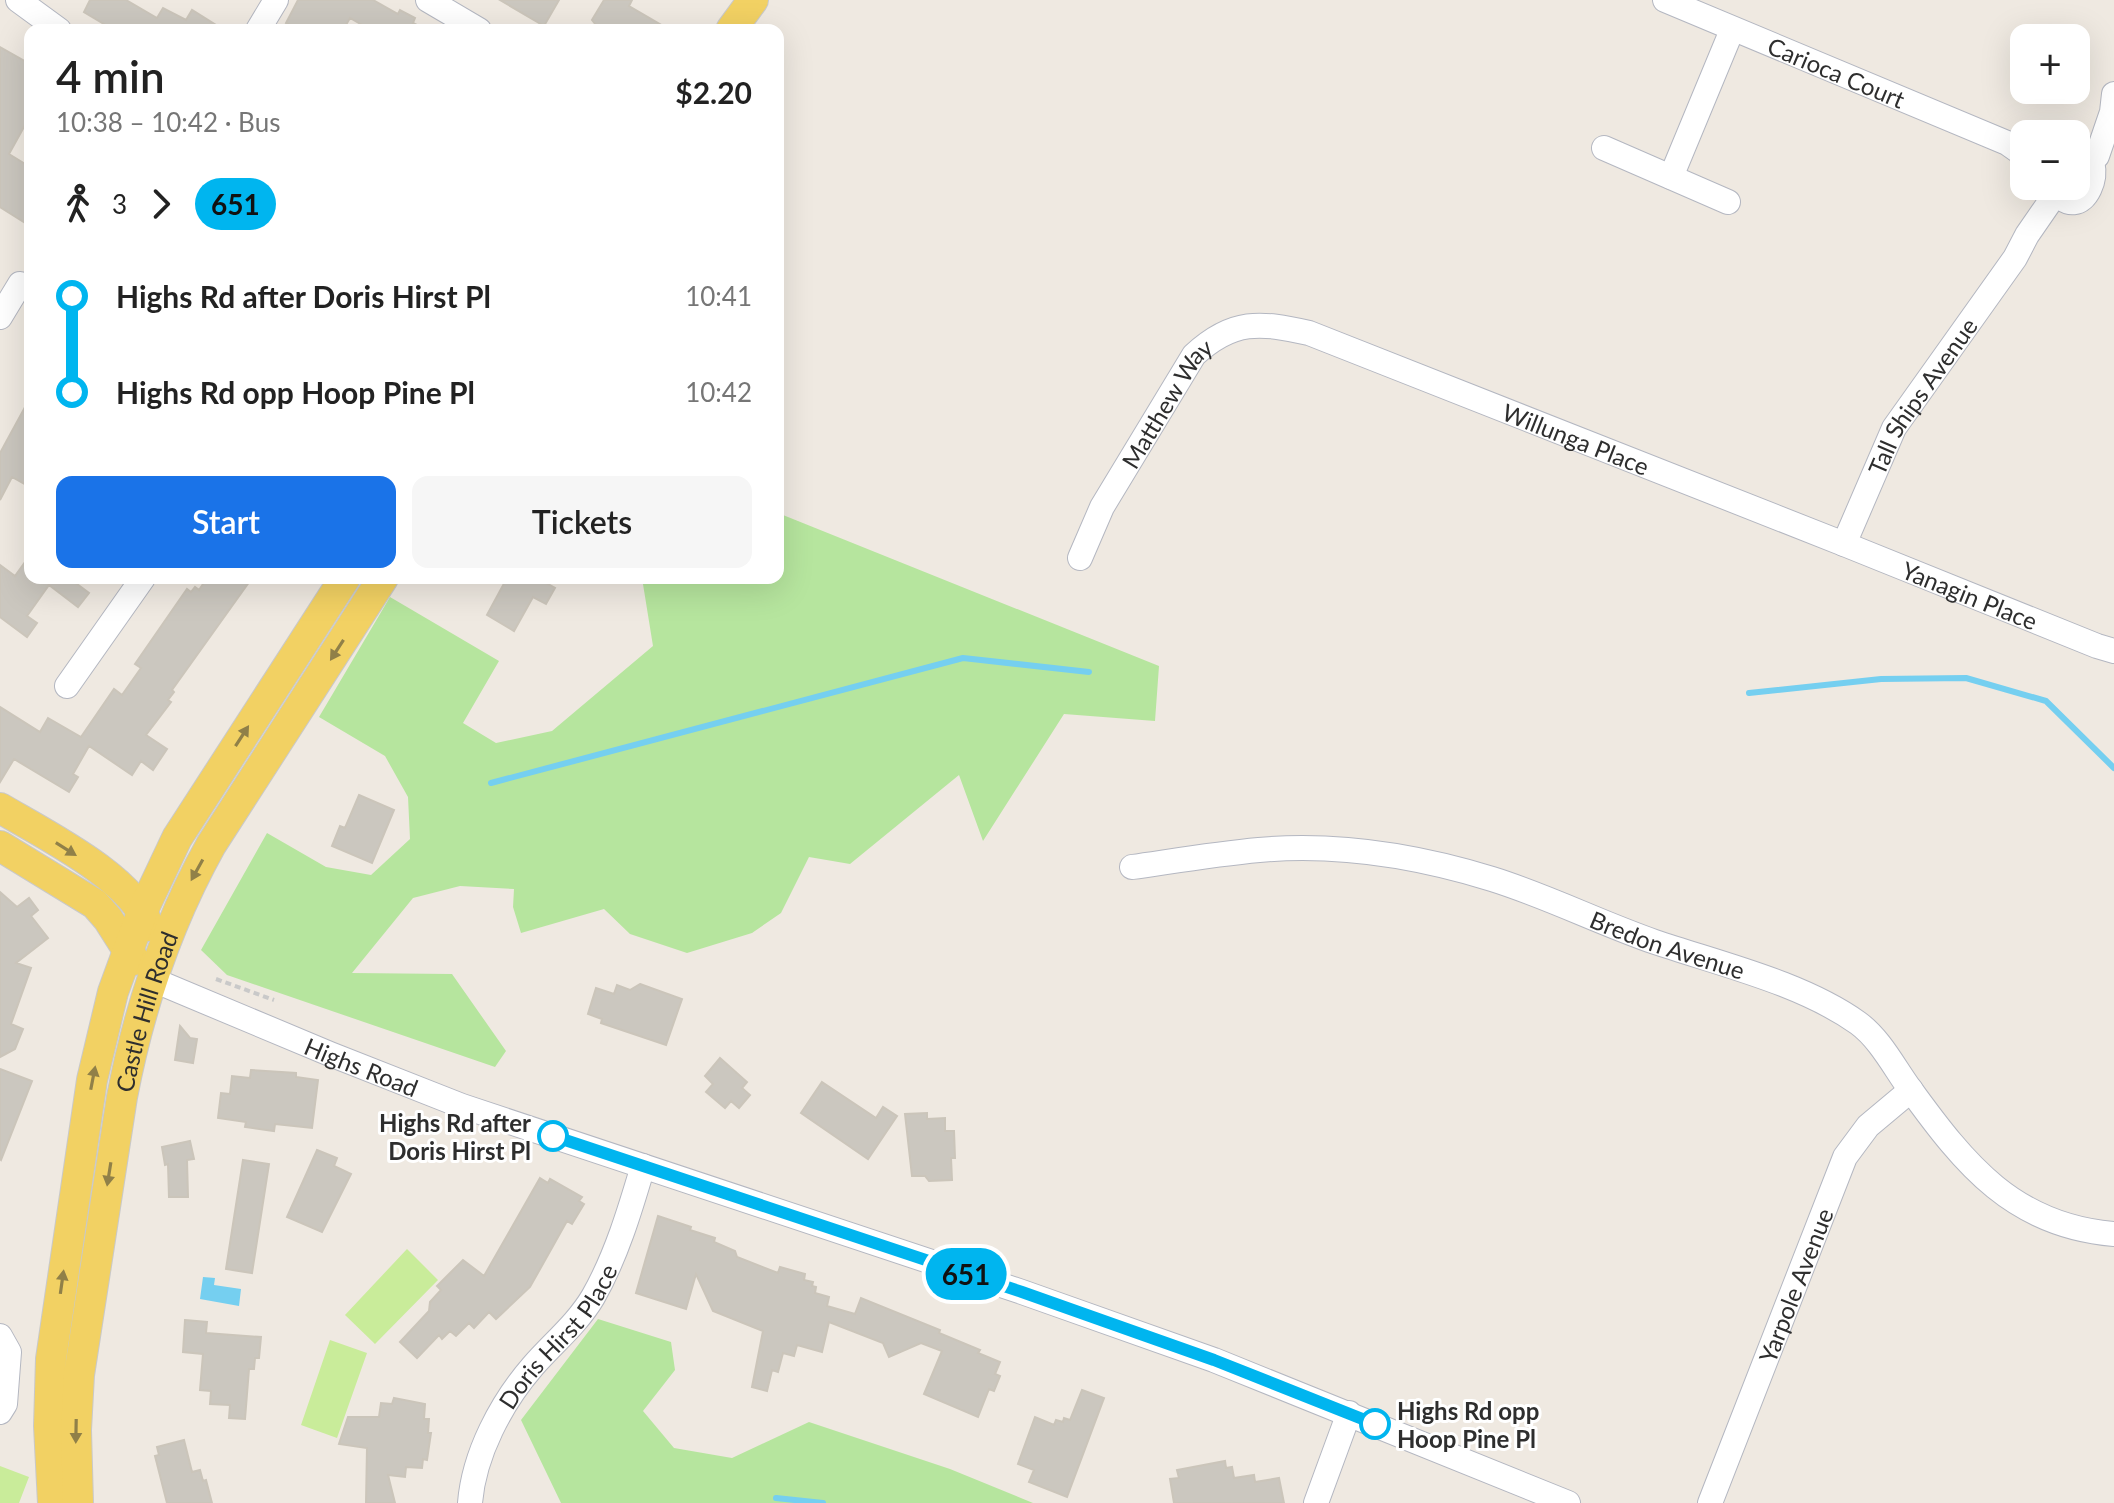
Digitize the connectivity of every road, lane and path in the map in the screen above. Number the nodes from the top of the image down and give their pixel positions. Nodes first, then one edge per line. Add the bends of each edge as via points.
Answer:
1 (18, 0) edge
2 (276, 0) edge
3 (428, 0) edge
4 (753, 0) edge
5 (776, 0) edge
6 (1665, 0) edge
7 (51, 24) edge
8 (262, 24) edge
9 (469, 24) edge
10 (735, 24) edge
11 (759, 24) edge
12 (1732, 30) junction
13 (2114, 95) edge
14 (2010, 145) edge
15 (1604, 148) dead end
16 (2093, 159) edge
17 (1671, 177) junction
18 (2090, 190) edge
19 (2072, 200) edge
20 (1728, 202) dead end
21 (17, 282) edge
22 (0, 317) edge
23 (1309, 333) joint
24 (1844, 544) junction
25 (1080, 558) dead end
26 (139, 584) edge
27 (341, 584) edge
28 (379, 584) edge
29 (2106, 648) edge
30 (67, 686) dead end
31 (0, 808) edge
32 (0, 846) edge
33 (1132, 867) dead end
34 (143, 910) junction
35 (127, 949) junction
36 (151, 979) junction
37 (216, 979) dead end
38 (113, 992) junction
39 (274, 1000) dead end
40 (1911, 1090) junction
41 (643, 1166) junction
42 (2114, 1234) edge
43 (0, 1336) edge
44 (0, 1412) edge
45 (1349, 1413) junction
46 (53, 1503) edge
47 (78, 1503) edge
48 (470, 1503) edge
49 (1316, 1503) edge
50 (1568, 1503) edge
51 (1710, 1503) edge

1 - 7 street
2 - 8 street
3 - 9 street
4 - 10 main road
5 - 11 main road
6 - 12 street, Carioca Court
12 - 14 street, Carioca Court
12 - 17 street
13 - 16 street, Tall Ships Avenue
15 - 17 street
16 - 18 street, Tall Ships Avenue via 2101,186
17 - 20 street
19 - 24 street, Tall Ships Avenue via 2027,235 1894,428
21 - 22 street
23 - 24 street, Willunga Place
23 - 25 street, Matthew Way via 1257,325 1231,329 1194,355 1109,496
24 - 29 street, Yanagin Place
26 - 30 street
34 -> 27 main road, Castle Hill Road via 177,838
28 -> 36 main road, Castle Hill Road via 211,845 185,891
31 -> 34 main road via 114,879
32 - 35 main road via 95,904
33 - 40 street, Bredon Avenue via 1260,850 1320,849 1377,853 1495,880 1825,1003 1860,1024
34 - 35 main road, Castle Hill Road
34 - 36 main road via 152,940
35 - 36 main road
35 - 38 main road, Castle Hill Road
36 - 38 main road
36 - 41 street, Highs Road via 462,1106
36 -> 47 main road, Castle Hill Road via 129,1056 79,1375
37 - 39 path
46 -> 38 main road, Castle Hill Road via 51,1359 92,1080
40 - 42 street, Bredon Avenue via 1971,1165 2008,1199 2052,1221
40 - 51 street, Yarpole Avenue via 1868,1126 1845,1157
41 - 45 street, Highs Road via 1022,1292
41 - 48 street, Doris Hirst Place via 593,1298 533,1366 495,1423
43 - 44 street via 9,1352
45 - 49 street
45 - 50 street, Highs Road

